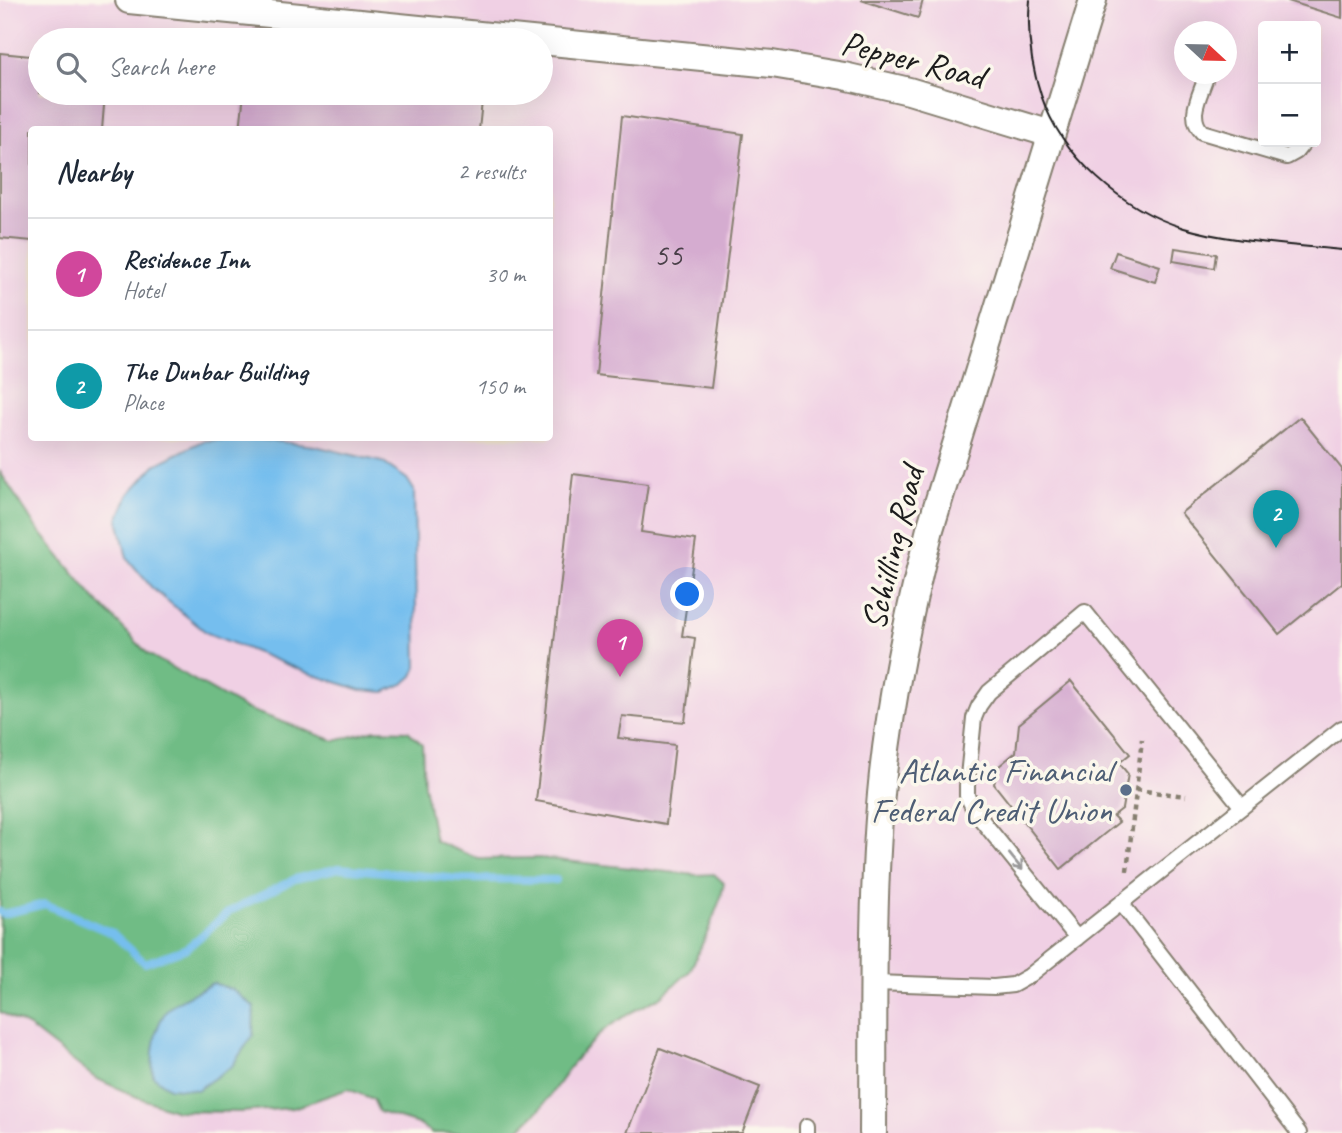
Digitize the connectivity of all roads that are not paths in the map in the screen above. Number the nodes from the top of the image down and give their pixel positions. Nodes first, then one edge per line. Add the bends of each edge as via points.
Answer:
1 (128, 0) edge
2 (1093, 0) edge
3 (410, 28) edge
4 (553, 42) edge
5 (1203, 84) edge
6 (1051, 134) junction
7 (1300, 147) edge
8 (1342, 728) edge
9 (1242, 807) junction
10 (1121, 903) junction
11 (1077, 938) junction
12 (875, 983) junction
13 (873, 1133) edge
14 (1299, 1133) edge

1 - 3 street, Pepper Road
2 - 6 street, Schilling Road
4 - 6 street, Pepper Road via 772,64 844,76
5 - 7 lane via 1193,113 1202,132 1287,157
6 - 12 street, Schilling Road via 940,492 910,608 881,793
8 - 9 lane
9 - 10 lane
9 -> 11 lane via 1085,612 989,692 979,706 967,786 976,813
10 - 11 lane
10 - 14 lane
11 - 12 lane via 1013,985
12 - 13 street, Schilling Road

